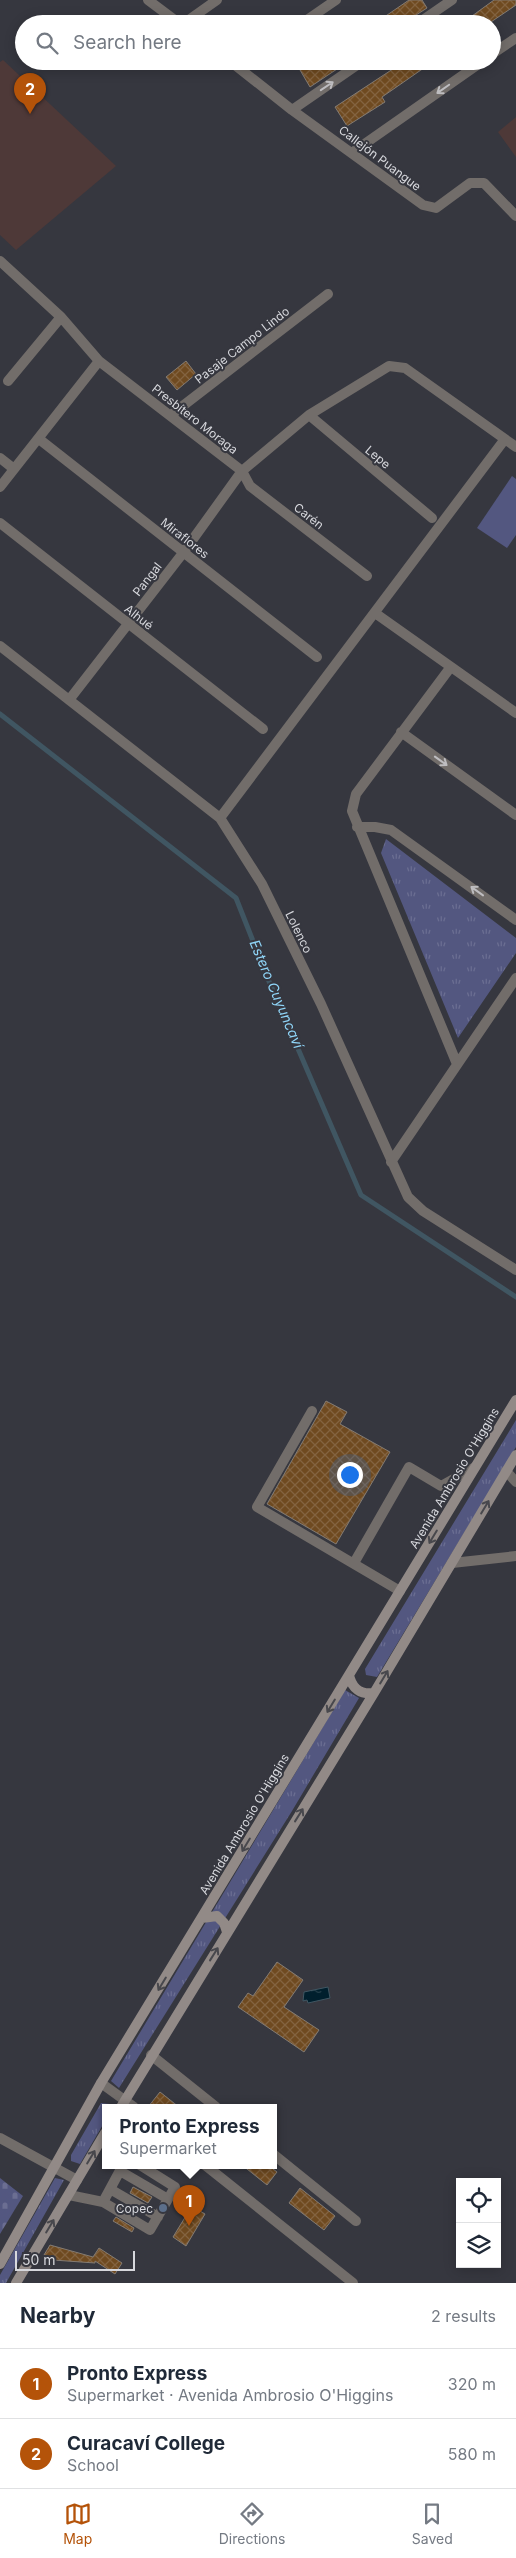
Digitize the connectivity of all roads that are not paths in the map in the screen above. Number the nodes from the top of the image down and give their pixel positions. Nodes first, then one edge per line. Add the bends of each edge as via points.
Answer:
1 (148, 0) edge
2 (218, 0) edge
3 (336, 0) edge
4 (452, 0) edge
5 (169, 15) edge
6 (195, 15) edge
7 (314, 15) edge
8 (430, 15) edge
9 (516, 38) edge
10 (501, 48) edge
11 (246, 70) edge
12 (349, 70) edge
13 (469, 70) edge
14 (292, 110) junction
15 (352, 152) junction
16 (516, 216) edge
17 (2, 266) edge
18 (328, 294) dead end
19 (61, 317) junction
20 (99, 361) junction
21 (8, 381) dead end
22 (170, 415) junction
23 (309, 415) junction
24 (39, 438) junction
25 (505, 440) junction
26 (516, 447) edge
27 (0, 458) edge
28 (14, 469) junction
29 (242, 471) junction
30 (0, 487) edge
31 (432, 518) dead end
32 (0, 523) edge
33 (183, 553) junction
34 (367, 576) dead end
35 (375, 613) junction
36 (128, 624) junction
37 (0, 646) edge
38 (317, 657) dead end
39 (450, 668) junction
40 (69, 700) junction
41 (516, 713) edge
42 (263, 729) dead end
43 (401, 732) junction
44 (516, 815) edge
45 (220, 818) junction
46 (357, 827) junction
47 (516, 920) edge
48 (516, 978) edge
49 (457, 1064) junction
50 (391, 1162) junction
51 (516, 1270) edge
52 (516, 1400) edge
53 (312, 1411) dead end
54 (516, 1455) edge
55 (475, 1467) junction
56 (506, 1471) junction
57 (516, 1482) edge
58 (516, 1556) edge
59 (452, 1562) junction
60 (354, 1563) junction
61 (400, 1591) junction
62 (349, 1675) junction
63 (374, 1693) junction
64 (202, 1918) junction
65 (227, 1932) junction
66 (151, 2055) junction
67 (101, 2083) junction
68 (123, 2104) edge
69 (212, 2104) edge
70 (0, 2138) edge
71 (102, 2138) edge
72 (277, 2157) edge
73 (54, 2167) junction
74 (121, 2169) edge
75 (123, 2169) edge
76 (147, 2169) edge
77 (210, 2169) edge
78 (77, 2180) junction
79 (110, 2189) junction
80 (69, 2195) junction
81 (168, 2199) junction
82 (103, 2202) junction
83 (158, 2217) junction
84 (356, 2221) dead end
85 (0, 2264) edge
86 (16, 2283) edge
87 (353, 2283) edge

1 - 5 street
2 - 6 street
3 - 7 street
4 - 8 street
9 - 10 street
11 - 14 street, Callejón Puangue
14 -> 12 street
13 -> 15 street
14 - 15 street, Callejón Puangue
15 - 16 street, Callejón Puangue via 423,206 436,208 470,183 484,184
17 - 19 street, Presbítero Moraga
18 - 22 street, Pasaje Campo Lindo
19 - 20 street, Presbítero Moraga
19 - 21 street
20 - 22 street, Presbítero Moraga
20 - 24 street
22 - 29 street, Presbítero Moraga
23 - 25 street, Presbítero Moraga via 389,366 405,368
23 - 29 street, Presbítero Moraga
23 - 31 street, Lepe
24 - 28 street
24 - 33 street, Miraflores
25 - 26 street, Presbítero Moraga
25 - 35 street
27 - 28 street
28 - 30 street
29 - 33 street, Pangal
29 - 34 street, Carén via 250,486
32 - 36 street, Alhué
33 - 36 street, Pangal
33 - 38 street, Miraflores
35 - 39 street
35 - 45 street
36 - 40 street, Pangal
36 - 42 street, Alhué
37 - 40 street, Lolenco
39 - 41 street
39 - 43 street
40 - 45 street, Lolenco
43 -> 44 street
43 - 46 street via 354,799 352,811
45 - 50 street, Lolenco via 262,884 321,1004
47 -> 46 street via 391,830 375,826
46 - 49 street
48 - 49 street
49 - 50 street
50 - 51 street, Lolenco via 415,1205
52 - 55 main road, Avenida Ambrosio O'Higgins
53 - 60 street via 257,1507
54 - 56 main road
55 - 60 street via 441,1486 409,1467
55 -> 61 main road, Avenida Ambrosio O'Higgins
56 - 57 street
59 -> 56 main road
58 - 59 street
63 -> 59 main road
60 - 61 street
61 - 62 main road, Avenida Ambrosio O'Higgins
62 - 63 main road via 358,1691
62 -> 64 main road, Avenida Ambrosio O'Higgins
65 -> 63 main road
64 - 65 main road via 216,1916 224,1923
64 -> 67 main road, Avenida Ambrosio O'Higgins
66 -> 65 main road
66 - 68 main road
66 - 69 street
67 - 68 street
67 - 73 main road, Avenida Ambrosio O'Higgins
70 - 73 street
78 -> 71 main road
72 - 84 street
73 - 78 street
73 - 85 main road, Avenida Ambrosio O'Higgins
74 - 79 street
75 - 81 street
76 - 81 street via 176,2187
77 - 87 street
78 - 80 main road
79 - 82 street
79 - 83 street
80 - 82 street
86 -> 80 main road
81 - 83 street
82 - 83 street via 150,2230

